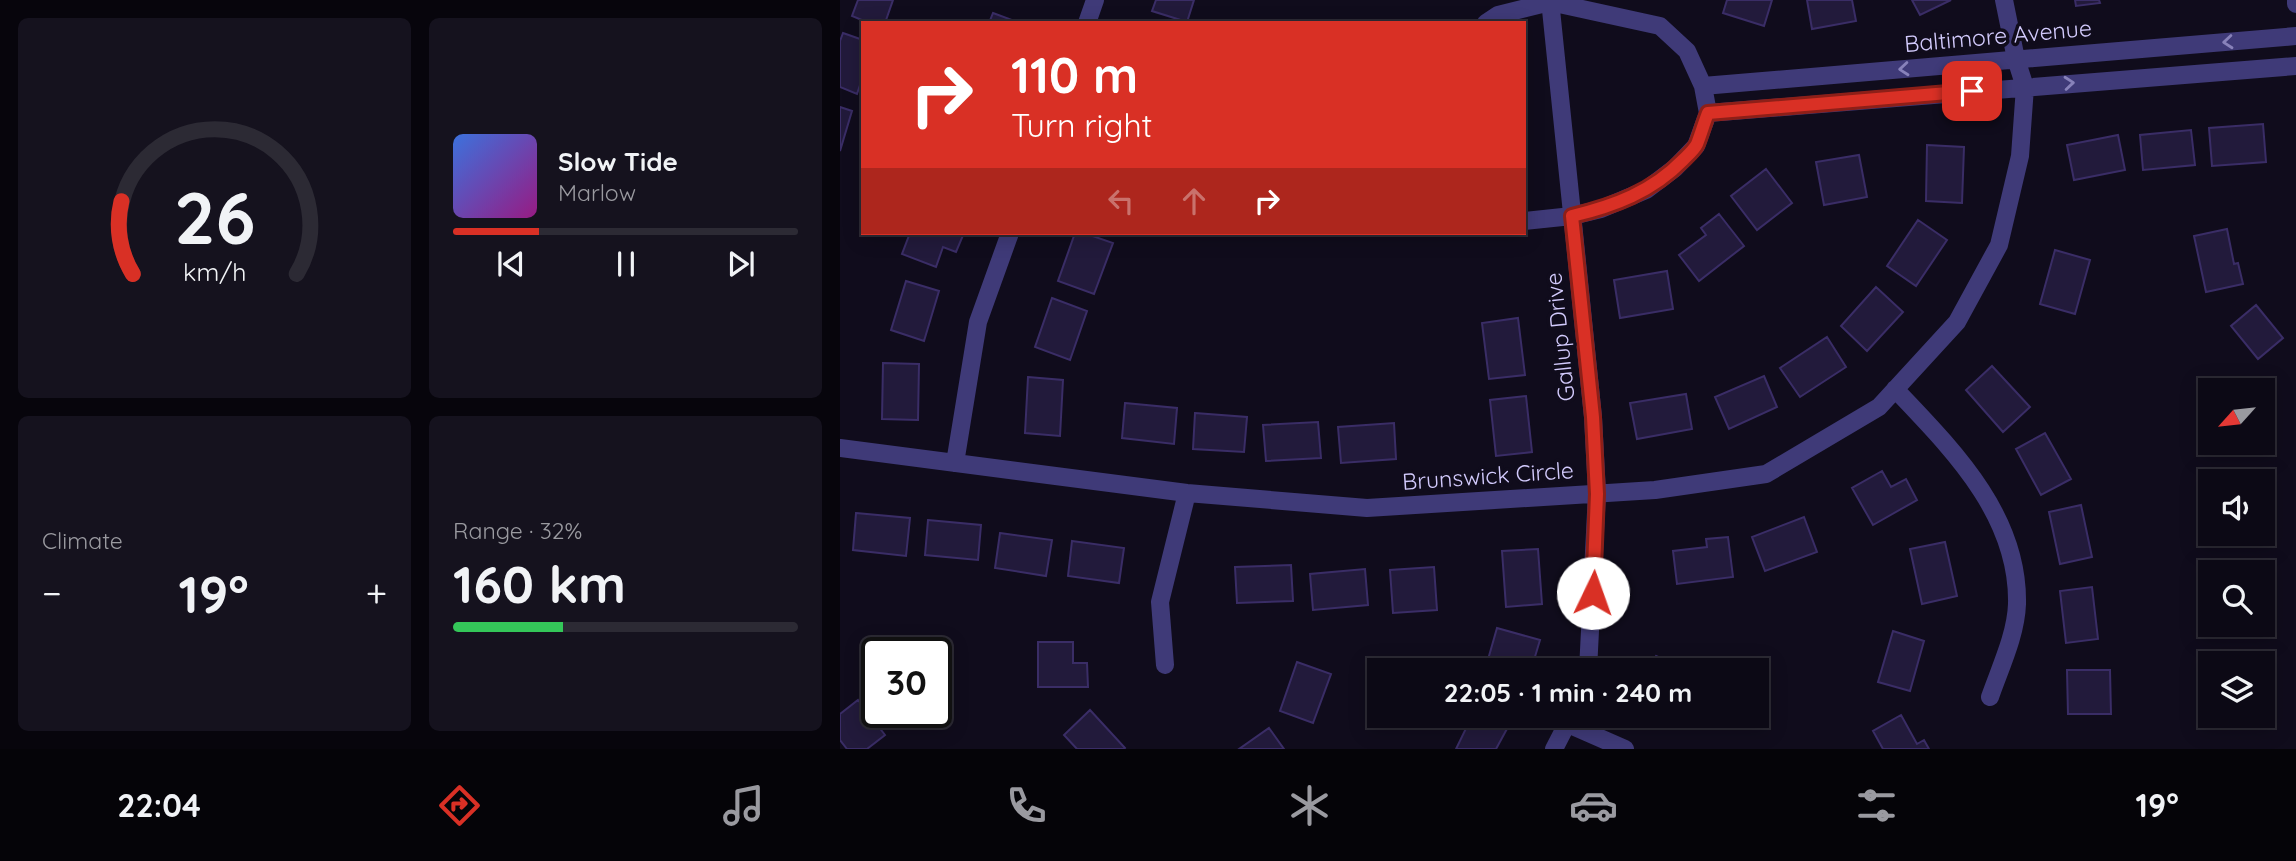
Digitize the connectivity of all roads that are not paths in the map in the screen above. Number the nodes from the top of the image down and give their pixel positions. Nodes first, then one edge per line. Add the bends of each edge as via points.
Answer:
1 (1096, 0) edge
2 (2004, 0) edge
3 (1550, 1) edge
4 (1088, 21) edge
5 (1489, 21) edge
6 (2296, 36) edge
7 (2016, 59) junction
8 (2296, 65) edge
9 (1703, 86) junction
10 (2025, 87) junction
11 (1708, 113) junction
12 (1572, 216) junction
13 (1526, 221) edge
14 (1009, 235) edge
15 (1895, 389) junction
16 (840, 448) edge
17 (955, 463) junction
18 (1187, 493) junction
19 (1597, 494) junction
20 (1589, 658) edge
21 (1166, 665) dead end
22 (1990, 697) dead end
23 (1566, 728) edge
24 (1585, 728) edge
25 (1554, 749) edge
26 (1625, 749) edge

1 - 4 street
2 - 7 street, Brunswick Circle
3 - 5 street
3 - 9 street via 1660,26 1687,51
3 - 12 street, Gallup Drive
6 -> 7 street, Baltimore Avenue
7 -> 9 street, Baltimore Avenue
7 - 10 street, Brunswick Circle
10 -> 8 street
9 - 11 street
10 - 11 street
10 - 15 street, Brunswick Circle via 2020,156 1999,245 1957,322
11 - 12 street via 1696,146 1656,183 1625,200
12 - 13 street
12 - 19 street, Gallup Drive
14 - 17 street via 978,322
15 - 19 street, Brunswick Circle via 1879,407 1766,474
15 - 22 street via 1953,450 1991,504 2010,551 2017,605
16 - 17 street, Brunswick Circle
17 - 18 street, Brunswick Circle
18 - 19 street, Brunswick Circle via 1367,508
18 - 21 street via 1160,602
19 - 20 street, Gallup Drive
23 - 25 street
24 - 26 street

